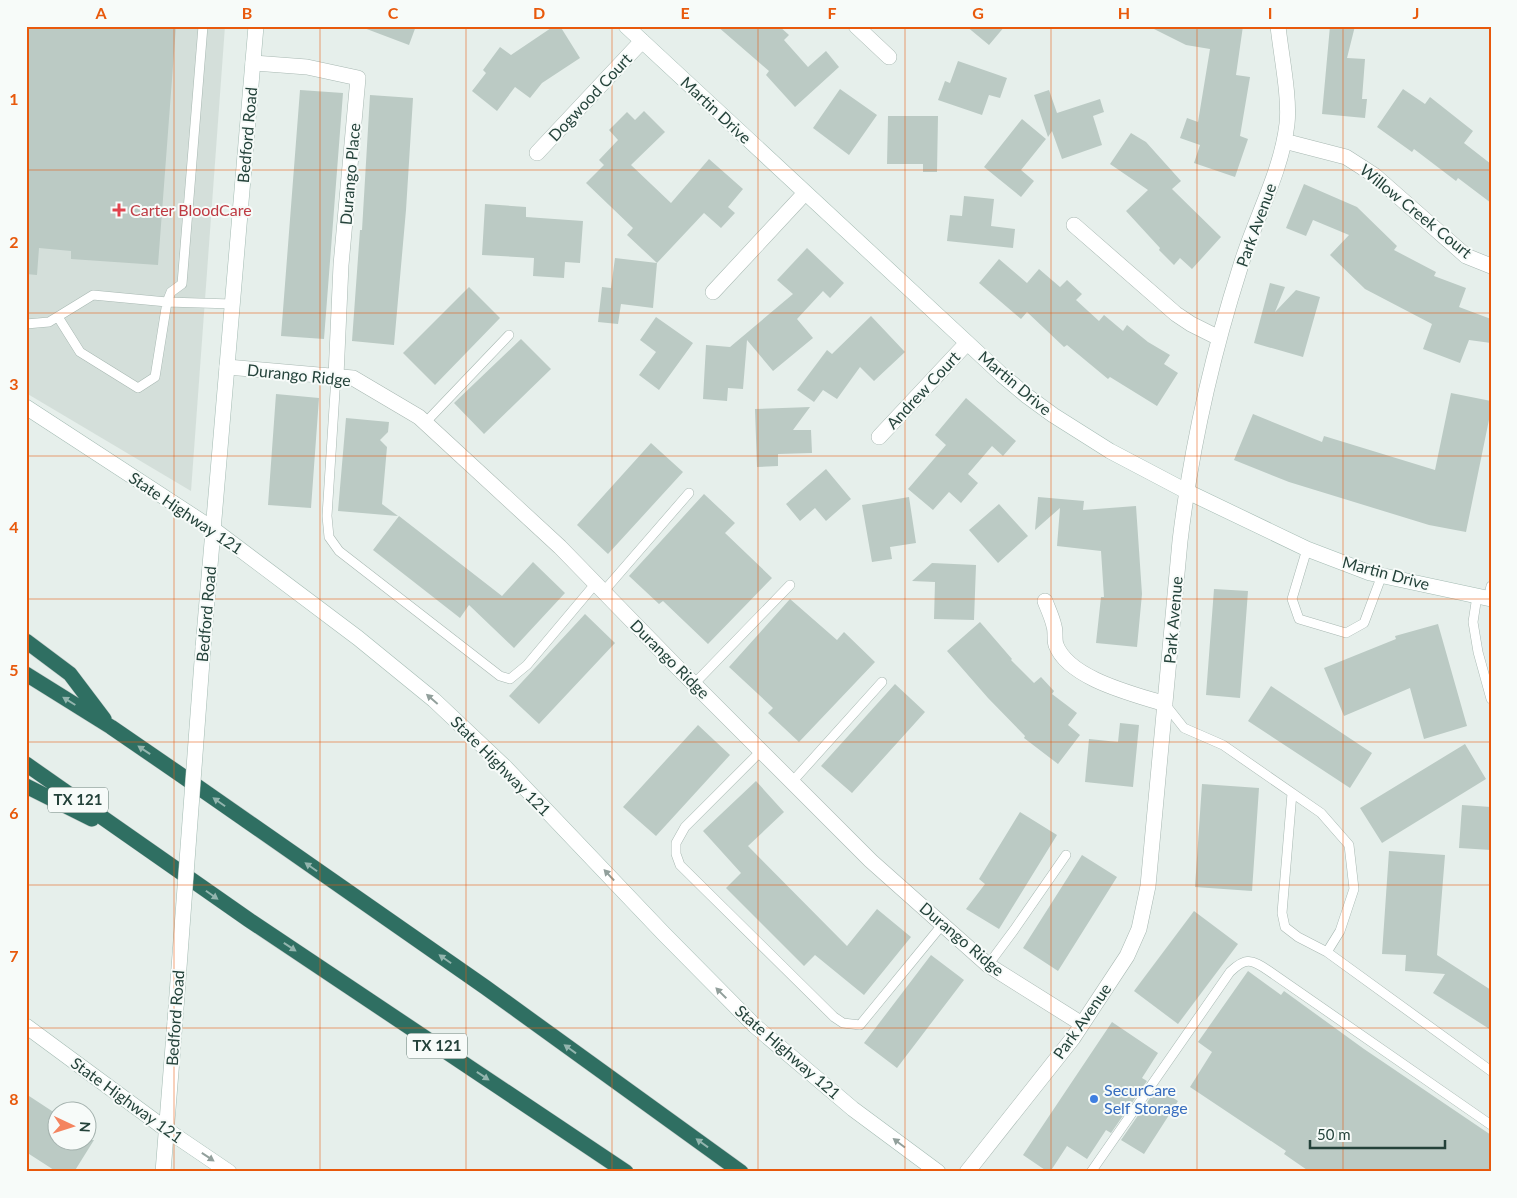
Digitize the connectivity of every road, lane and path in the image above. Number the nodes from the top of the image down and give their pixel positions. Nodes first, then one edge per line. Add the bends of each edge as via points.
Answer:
1 (203, 26) edge
2 (256, 26) edge
3 (626, 26) edge
4 (856, 26) edge
5 (1278, 26) edge
6 (642, 41) junction
7 (889, 57) dead end
8 (253, 63) junction
9 (1284, 141) junction
10 (537, 154) dead end
11 (804, 193) junction
12 (1074, 226) dead end
13 (1491, 266) edge
14 (713, 292) dead end
15 (167, 302) junction
16 (232, 304) junction
17 (58, 317) junction
18 (26, 324) edge
19 (509, 335) dead end
20 (1219, 338) junction
21 (967, 343) junction
22 (227, 367) junction
23 (336, 376) junction
24 (26, 407) edge
25 (426, 423) junction
26 (879, 438) dead end
27 (1186, 491) junction
28 (690, 493) dead end
29 (213, 529) junction
30 (1307, 549) junction
31 (1382, 575) junction
32 (790, 585) dead end
33 (600, 587) junction
34 (1487, 595) edge
35 (1044, 601) dead end
36 (26, 641) edge
37 (26, 674) edge
38 (882, 682) dead end
39 (694, 684) junction
40 (1491, 700) edge
41 (1165, 704) junction
42 (111, 727) junction
43 (761, 751) junction
44 (26, 764) edge
45 (792, 782) junction
46 (26, 786) edge
47 (1292, 793) junction
48 (129, 837) junction
49 (1066, 855) dead end
50 (942, 925) junction
51 (1327, 952) junction
52 (988, 965) junction
53 (1082, 1024) junction
54 (26, 1026) edge
55 (1491, 1071) edge
56 (1491, 1125) edge
57 (167, 1130) junction
58 (163, 1172) edge
59 (229, 1172) edge
60 (626, 1172) edge
61 (741, 1172) edge
62 (938, 1172) edge
63 (967, 1172) edge
64 (1091, 1172) edge

1 - 15 lane via 182,284 171,292
2 - 8 street, Bedford Road
3 - 6 street, Martin Drive
4 - 7 street
5 - 9 street, Park Avenue via 1287,105
6 - 10 street, Dogwood Court
6 - 11 street, Martin Drive
8 - 16 street, Bedford Road
8 - 23 street, Durango Place via 307,67 358,78 341,265
9 - 13 street, Willow Creek Court via 1346,157 1360,165 1466,256
9 - 20 street, Park Avenue
11 - 14 street
11 - 21 street, Martin Drive
12 - 20 street via 1176,314
15 - 16 lane
15 - 17 lane via 93,295
15 - 17 lane via 155,377 138,388 80,352
16 - 22 street, Bedford Road
17 - 18 lane via 49,322
19 - 25 lane
20 - 27 street, Park Avenue
21 - 26 street, Andrew Court
21 - 27 street, Martin Drive via 1053,416
22 - 23 street, Durango Ridge
22 - 29 street, Bedford Road
23 - 25 street, Durango Ridge via 353,378
23 - 33 lane via 327,516 330,537 339,551 500,676 510,679
24 - 29 street, State Highway 121
25 - 33 street, Durango Ridge
27 - 30 street, Martin Drive
27 - 41 street, Park Avenue
28 - 33 lane
29 - 57 street, Bedford Road, bridge
62 -> 29 street, State Highway 121 via 853,1109 755,1026 505,767 434,700 358,638
30 - 31 street, Martin Drive
30 - 31 lane via 1292,599 1300,619 1346,633 1364,623
31 - 34 street, Martin Drive
32 - 39 lane
33 - 39 street, Durango Ridge
34 - 40 lane via 1473,622
35 - 41 street via 1055,628 1056,644 1062,655 1078,669 1100,683
36 - 42 highway via 70,674
42 -> 37 highway
38 - 45 lane
39 - 43 street, Durango Ridge
41 - 47 lane via 1184,728 1223,745
41 - 53 street, Park Avenue via 1148,886 1139,929 1127,956
61 -> 42 highway via 485,987
43 - 45 street, Durango Ridge
43 - 50 lane via 685,827 676,843 676,854 680,865 834,1017 860,1025
44 - 48 highway, TX 121
45 - 50 street, Durango Ridge via 871,861
46 - 48 highway
47 - 51 lane via 1282,913 1285,927
47 - 51 lane via 1321,813 1349,845 1354,889 1340,931
48 -> 60 highway, TX 121
49 - 52 lane
50 - 52 street, Durango Ridge
51 - 55 lane
52 - 53 street, Durango Ridge
53 - 63 street, Park Avenue
54 - 57 street, State Highway 121
56 - 64 lane via 1269,971 1255,962 1246,961 1230,972
57 - 58 street, Bedford Road
57 -> 59 street, State Highway 121

